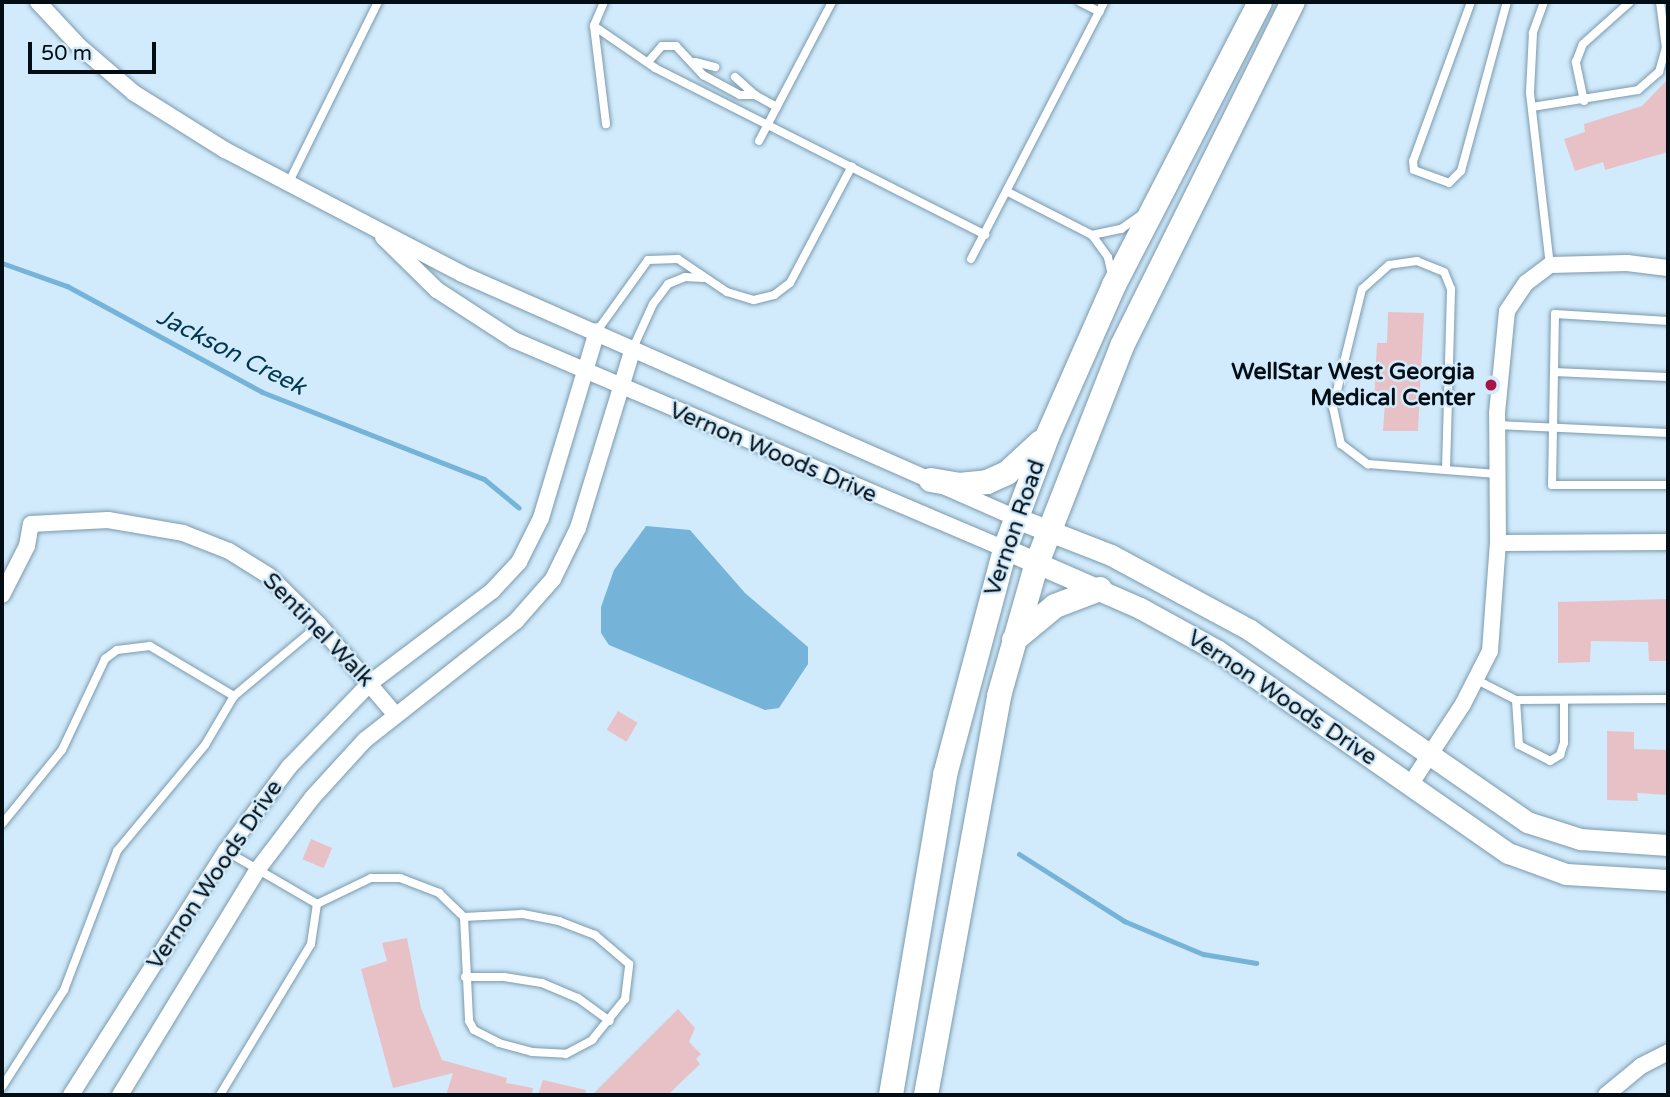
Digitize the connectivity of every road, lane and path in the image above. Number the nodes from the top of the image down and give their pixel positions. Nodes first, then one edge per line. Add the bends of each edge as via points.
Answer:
1 (38, 2) edge
2 (378, 2) edge
3 (604, 2) edge
4 (832, 2) edge
5 (1080, 2) edge
6 (1104, 2) edge
7 (1260, 2) edge
8 (1293, 2) edge
9 (1471, 2) edge
10 (1507, 2) edge
11 (1544, 2) edge
12 (1630, 2) edge
13 (1660, 2) edge
14 (1100, 12) junction
15 (594, 26) junction
16 (648, 62) junction
17 (695, 62) junction
18 (715, 67) dead end
19 (735, 77) dead end
20 (755, 95) junction
21 (1584, 101) junction
22 (777, 107) junction
23 (1532, 107) junction
24 (768, 123) junction
25 (606, 124) dead end
26 (759, 141) dead end
27 (852, 166) junction
28 (289, 182) junction
29 (1008, 192) junction
30 (1155, 205) junction
31 (368, 223) junction
32 (985, 235) junction
33 (1092, 235) junction
34 (971, 259) dead end
35 (1550, 265) junction
36 (1668, 268) edge
37 (704, 278) junction
38 (1114, 285) junction
39 (1668, 321) edge
40 (597, 331) junction
41 (633, 348) junction
42 (585, 371) junction
43 (1554, 372) junction
44 (1668, 377) edge
45 (621, 388) junction
46 (1497, 425) junction
47 (1553, 428) junction
48 (1668, 433) edge
49 (1047, 437) junction
50 (1446, 470) junction
51 (1497, 474) junction
52 (931, 480) junction
53 (1668, 485) edge
54 (1016, 518) junction
55 (1050, 530) junction
56 (1668, 542) edge
57 (1498, 543) junction
58 (1004, 549) junction
59 (1037, 563) junction
60 (1100, 589) junction
61 (2, 595) edge
62 (319, 625) junction
63 (1012, 643) junction
64 (1475, 679) junction
65 (370, 682) junction
66 (234, 696) junction
67 (1516, 699) junction
68 (1668, 699) edge
69 (1564, 700) junction
70 (394, 713) junction
71 (1430, 757) junction
72 (1410, 785) junction
73 (2, 824) edge
74 (1668, 845) edge
75 (226, 851) junction
76 (258, 869) junction
77 (1668, 880) edge
78 (317, 904) junction
79 (464, 917) junction
80 (465, 978) junction
81 (610, 1021) junction
82 (1668, 1052) edge
83 (2, 1087) edge
84 (71, 1095) edge
85 (120, 1095) edge
86 (220, 1095) edge
87 (891, 1095) edge
88 (926, 1095) edge
89 (1606, 1095) edge

1 - 28 street via 79,46 134,93 194,132
2 - 28 lane
3 - 15 lane
4 - 22 lane
5 - 14 lane
6 - 14 lane
7 - 30 main road, Vernon Road
8 - 55 main road, Vernon Road via 1152,282 1095,411
9 - 10 lane via 1413,161 1414,170 1423,176 1449,183 1465,159
11 - 23 lane via 1533,33
12 - 21 lane via 1583,44 1576,62
13 - 21 lane via 1666,48 1659,72 1638,90
14 - 29 lane
15 - 16 lane
15 - 25 lane
16 - 17 lane via 662,46 676,47
16 - 24 lane
17 - 18 lane
17 - 20 lane via 704,75 740,95
19 - 20 lane
20 - 22 lane
21 - 23 lane
22 - 24 lane
23 - 35 lane
24 - 26 lane
24 - 27 lane
27 - 32 lane
27 - 37 lane via 796,273 774,295 754,300
28 - 31 street
29 - 32 lane
29 - 33 lane
30 - 33 lane via 1121,229
30 - 38 main road, Vernon Road
31 - 40 street via 463,274
31 - 42 street via 466,312
32 - 34 lane
33 - 38 lane via 1108,257
35 - 36 street via 1627,263
35 - 46 street via 1526,283 1507,312
37 - 40 lane via 678,259 648,260
37 - 41 lane via 685,277 668,284 653,304
38 - 49 main road, Vernon Road
39 - 43 lane via 1555,314
40 - 41 street, Vernon Woods Drive
40 - 42 street, Vernon Woods Drive
41 - 45 street, Vernon Woods Drive
41 - 52 street, Vernon Woods Drive
42 - 45 street
42 - 65 street, Vernon Woods Drive via 541,518 519,562 492,591
43 - 44 lane
43 - 47 lane
45 - 58 street, Vernon Woods Drive
45 - 70 street, Vernon Woods Drive via 578,528 553,579 516,621
46 - 47 lane
46 - 51 street
47 - 48 lane
47 - 53 lane via 1552,485
49 - 52 main road via 1017,466 987,482 959,485
49 - 54 main road, Vernon Road
50 - 50 lane via 1368,464 1341,444 1333,407 1362,289 1389,265 1417,261 1444,272 1451,289
50 - 51 lane
51 - 57 street
52 - 54 street, Vernon Woods Drive
54 - 55 street, Vernon Woods Drive
54 - 58 main road, Vernon Road
55 - 59 main road, Vernon Road
55 - 71 street, Vernon Woods Drive via 1111,555 1240,624
56 - 57 street
57 - 64 street via 1490,651
58 - 59 street, Vernon Woods Drive
58 - 87 main road, Vernon Road via 945,775
59 - 60 street, Vernon Woods Drive
59 - 63 main road, Vernon Road
60 - 63 main road via 1055,606
60 - 72 street, Vernon Woods Drive via 1218,651
61 - 62 street, Sentinel Walk via 27,546 31,524 108,520 207,540 269,576
62 - 65 street, Sentinel Walk
62 - 66 lane
63 - 88 main road, Vernon Road via 948,960
64 - 67 lane
64 - 71 street
65 - 70 street, Sentinel Walk
65 - 75 street, Vernon Woods Drive via 289,767
66 - 73 lane via 150,646 117,650 105,659 62,750
66 - 83 lane via 205,745 117,852 64,990
67 - 69 lane
67 - 69 lane via 1519,745 1550,761 1560,755 1564,743
68 - 69 lane
70 - 76 street, Vernon Woods Drive via 338,769
71 - 72 street
71 - 74 street, Vernon Woods Drive via 1508,813 1546,831 1580,839
72 - 77 street, Vernon Woods Drive via 1489,842 1546,869
75 - 76 lane
75 - 84 street, Vernon Woods Drive
76 - 78 lane
76 - 85 street, Vernon Woods Drive
78 - 79 lane via 371,878 400,878 439,892
78 - 86 lane via 311,944
79 - 80 lane
79 - 81 lane via 502,913 541,916 578,927 611,944 631,972 625,999
80 - 81 lane via 504,976 542,983 578,998
80 - 81 lane via 474,1030 515,1048 566,1054 581,1048
82 - 89 street via 1641,1066

